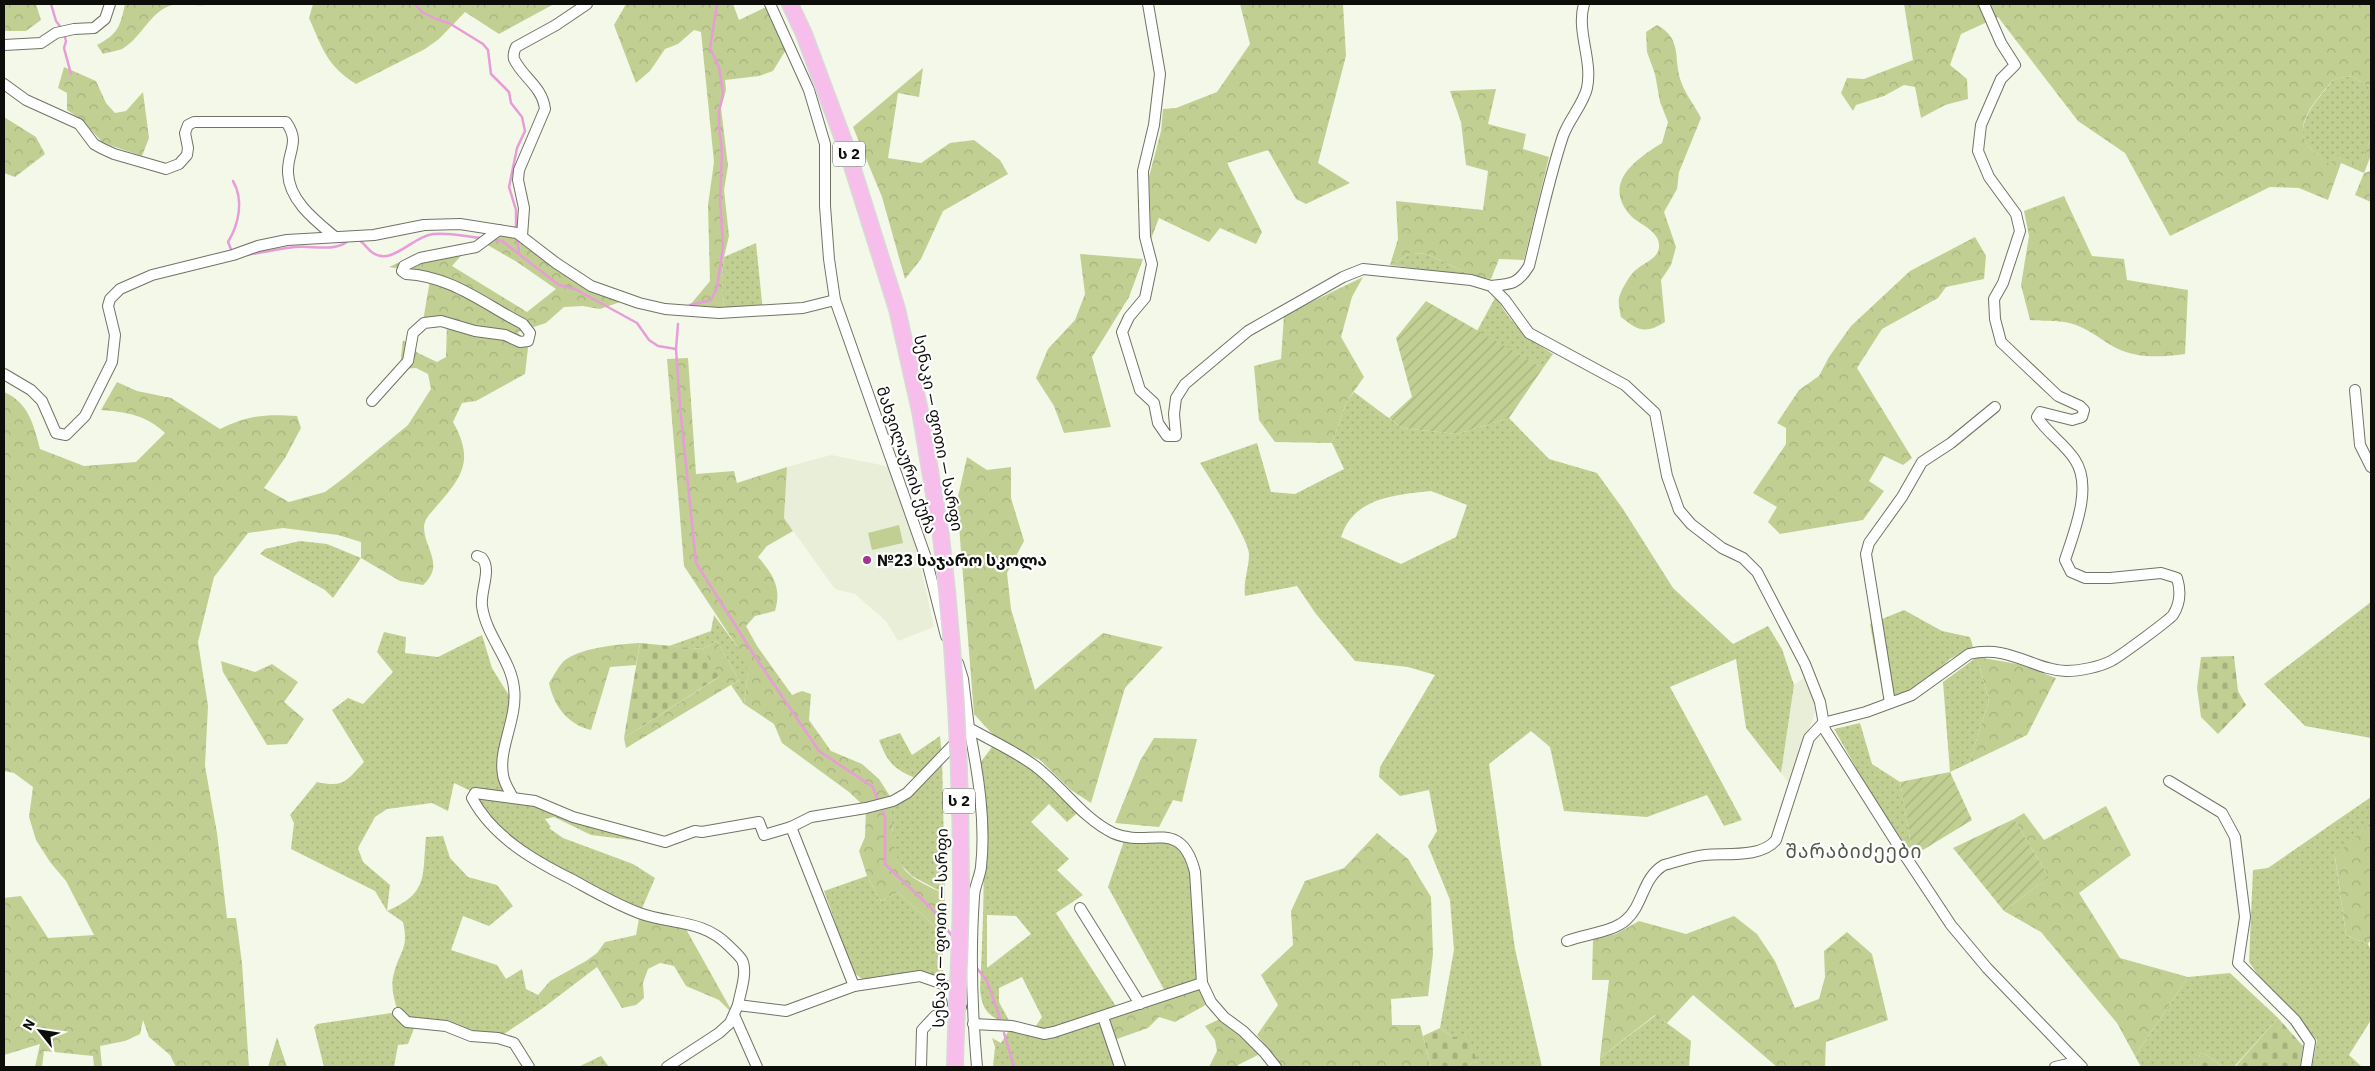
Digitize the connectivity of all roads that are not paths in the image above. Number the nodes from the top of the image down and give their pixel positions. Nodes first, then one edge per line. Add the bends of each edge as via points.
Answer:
1 (110, 4) edge
2 (587, 4) edge
3 (770, 4) edge
4 (790, 4) edge
5 (1148, 4) edge
6 (1584, 4) edge
7 (1984, 4) edge
8 (4, 45) edge
9 (4, 84) edge
10 (499, 230) junction
11 (522, 236) junction
12 (335, 237) junction
13 (1491, 286) junction
14 (835, 300) junction
15 (4, 374) edge
16 (2355, 390) dead end
17 (372, 401) dead end
18 (1995, 407) dead end
19 (2371, 467) edge
20 (477, 556) dead end
21 (1890, 703) junction
22 (1823, 723) junction
23 (969, 728) junction
24 (2169, 781) dead end
25 (512, 796) junction
26 (791, 828) junction
27 (1080, 908) dead end
28 (1567, 941) dead end
29 (1202, 983) junction
30 (854, 986) junction
31 (1140, 1004) junction
32 (738, 1005) junction
33 (972, 1006) junction
34 (954, 1008) junction
35 (398, 1013) dead end
36 (734, 1015) junction
37 (1103, 1017) junction
38 (973, 1024) junction
39 (2079, 1065) edge
40 (528, 1067) edge
41 (667, 1067) edge
42 (757, 1067) edge
43 (921, 1067) edge
44 (955, 1067) edge
45 (977, 1067) edge
46 (1120, 1067) edge
47 (1276, 1067) edge
48 (2055, 1067) edge
49 (2306, 1067) edge

1 - 8 street via 105,19 94,28 56,33 41,43
2 - 11 street via 514,51 515,60 540,90 545,109 519,170 524,208
3 - 14 street, მახვილაურის ქუჩა via 810,90 826,144 825,206
4 - 44 highway, სენაკი — ფოთი — სარფი / ს 2, bridge via 846,147 896,309 920,411 941,536 957,705 961,885
5 - 13 street via 1160,74 1154,125 1143,171 1145,237 1152,264 1145,298 1129,317 1122,332 1140,390 1154,403 1158,423 1167,436 1176,436 1176,398 1185,384 1248,331 1343,277 1363,269 1471,280
6 - 13 street via 1587,88 1568,122 1558,151 1529,266 1512,284
7 - 21 street via 2001,43 2015,65 2001,79 1981,125 1978,151 1989,177 2016,214 2020,231 2003,283 1994,299 1995,319 2001,342 2058,396 2084,410 2082,417 2072,420 2040,412 2037,417 2075,459 2084,476 2079,514 2065,560 2071,572 2085,578 2161,573 2177,578 2181,588 2172,616 2111,661 2077,671 2064,671 2004,653 1976,652 1912,695
9 - 12 street via 26,100 79,124 101,148 166,168 179,164 187,155 185,133 188,125 194,122 286,122 294,140 288,174 293,192 308,214
10 - 11 street
10 - 12 street via 460,224 424,225 374,235
10 - 17 street via 476,247 420,258 404,266 402,271 434,277 461,288 523,324 530,334 528,341 520,342 505,335 475,331 441,321 424,323 413,332 408,361
11 - 14 street via 591,286 665,309 719,313 803,308
12 - 15 street via 287,240 258,246 152,275 120,289 108,306 115,335 112,362 85,416 66,435 56,433 37,396
13 - 22 street via 1529,333 1625,385 1655,413 1667,476 1679,510 1691,524 1722,548 1743,558 1757,572 1805,664 1820,702
14 - 23 street, მახვილაურის ქუჩა via 926,558 945,634 963,679
16 - 19 street via 2360,445
18 - 21 street via 1922,462 1869,543 1866,554
20 - 25 street via 482,558 487,568 482,595 484,614 514,686 514,711 502,764
21 - 22 street
22 - 28 street via 1809,738 1772,845 1734,854 1704,855 1664,865 1646,883 1636,908 1626,920 1614,927
22 - 39 street via 1868,800 1951,925
23 - 26 street via 907,793 893,801 811,817
23 - 29 street via 1035,766 1105,829 1125,838 1167,836 1183,846 1191,857 1195,872
23 - 33 street, მახვილაურის ქუჩა via 976,759 982,828 981,868 974,894
24 - 49 street via 2222,813 2235,837 2244,917 2238,963 2295,1020 2310,1042
25 - 26 street via 535,801 602,826 665,842 696,831 759,822 764,835
25 - 32 street via 482,792 475,793 472,798 490,825 554,872 640,913 663,921 706,928 718,934 743,961
26 - 30 street
27 - 31 street
29 - 31 street
29 - 47 street via 1224,1018 1243,1031
30 - 32 street via 786,1011
30 - 34 street via 920,976 943,984 951,991
31 - 37 street
32 - 36 street
33 - 34 street
33 - 38 street, მახვილაურის ქუჩა
34 - 43 street via 936,1016 922,1030
35 - 40 street via 407,1022 446,1026 471,1036 514,1043
36 - 41 street via 719,1033
36 - 42 street
37 - 38 street via 1044,1034 1012,1026
37 - 46 street
38 - 45 street, მახვილაურის ქუჩა
39 - 48 street

